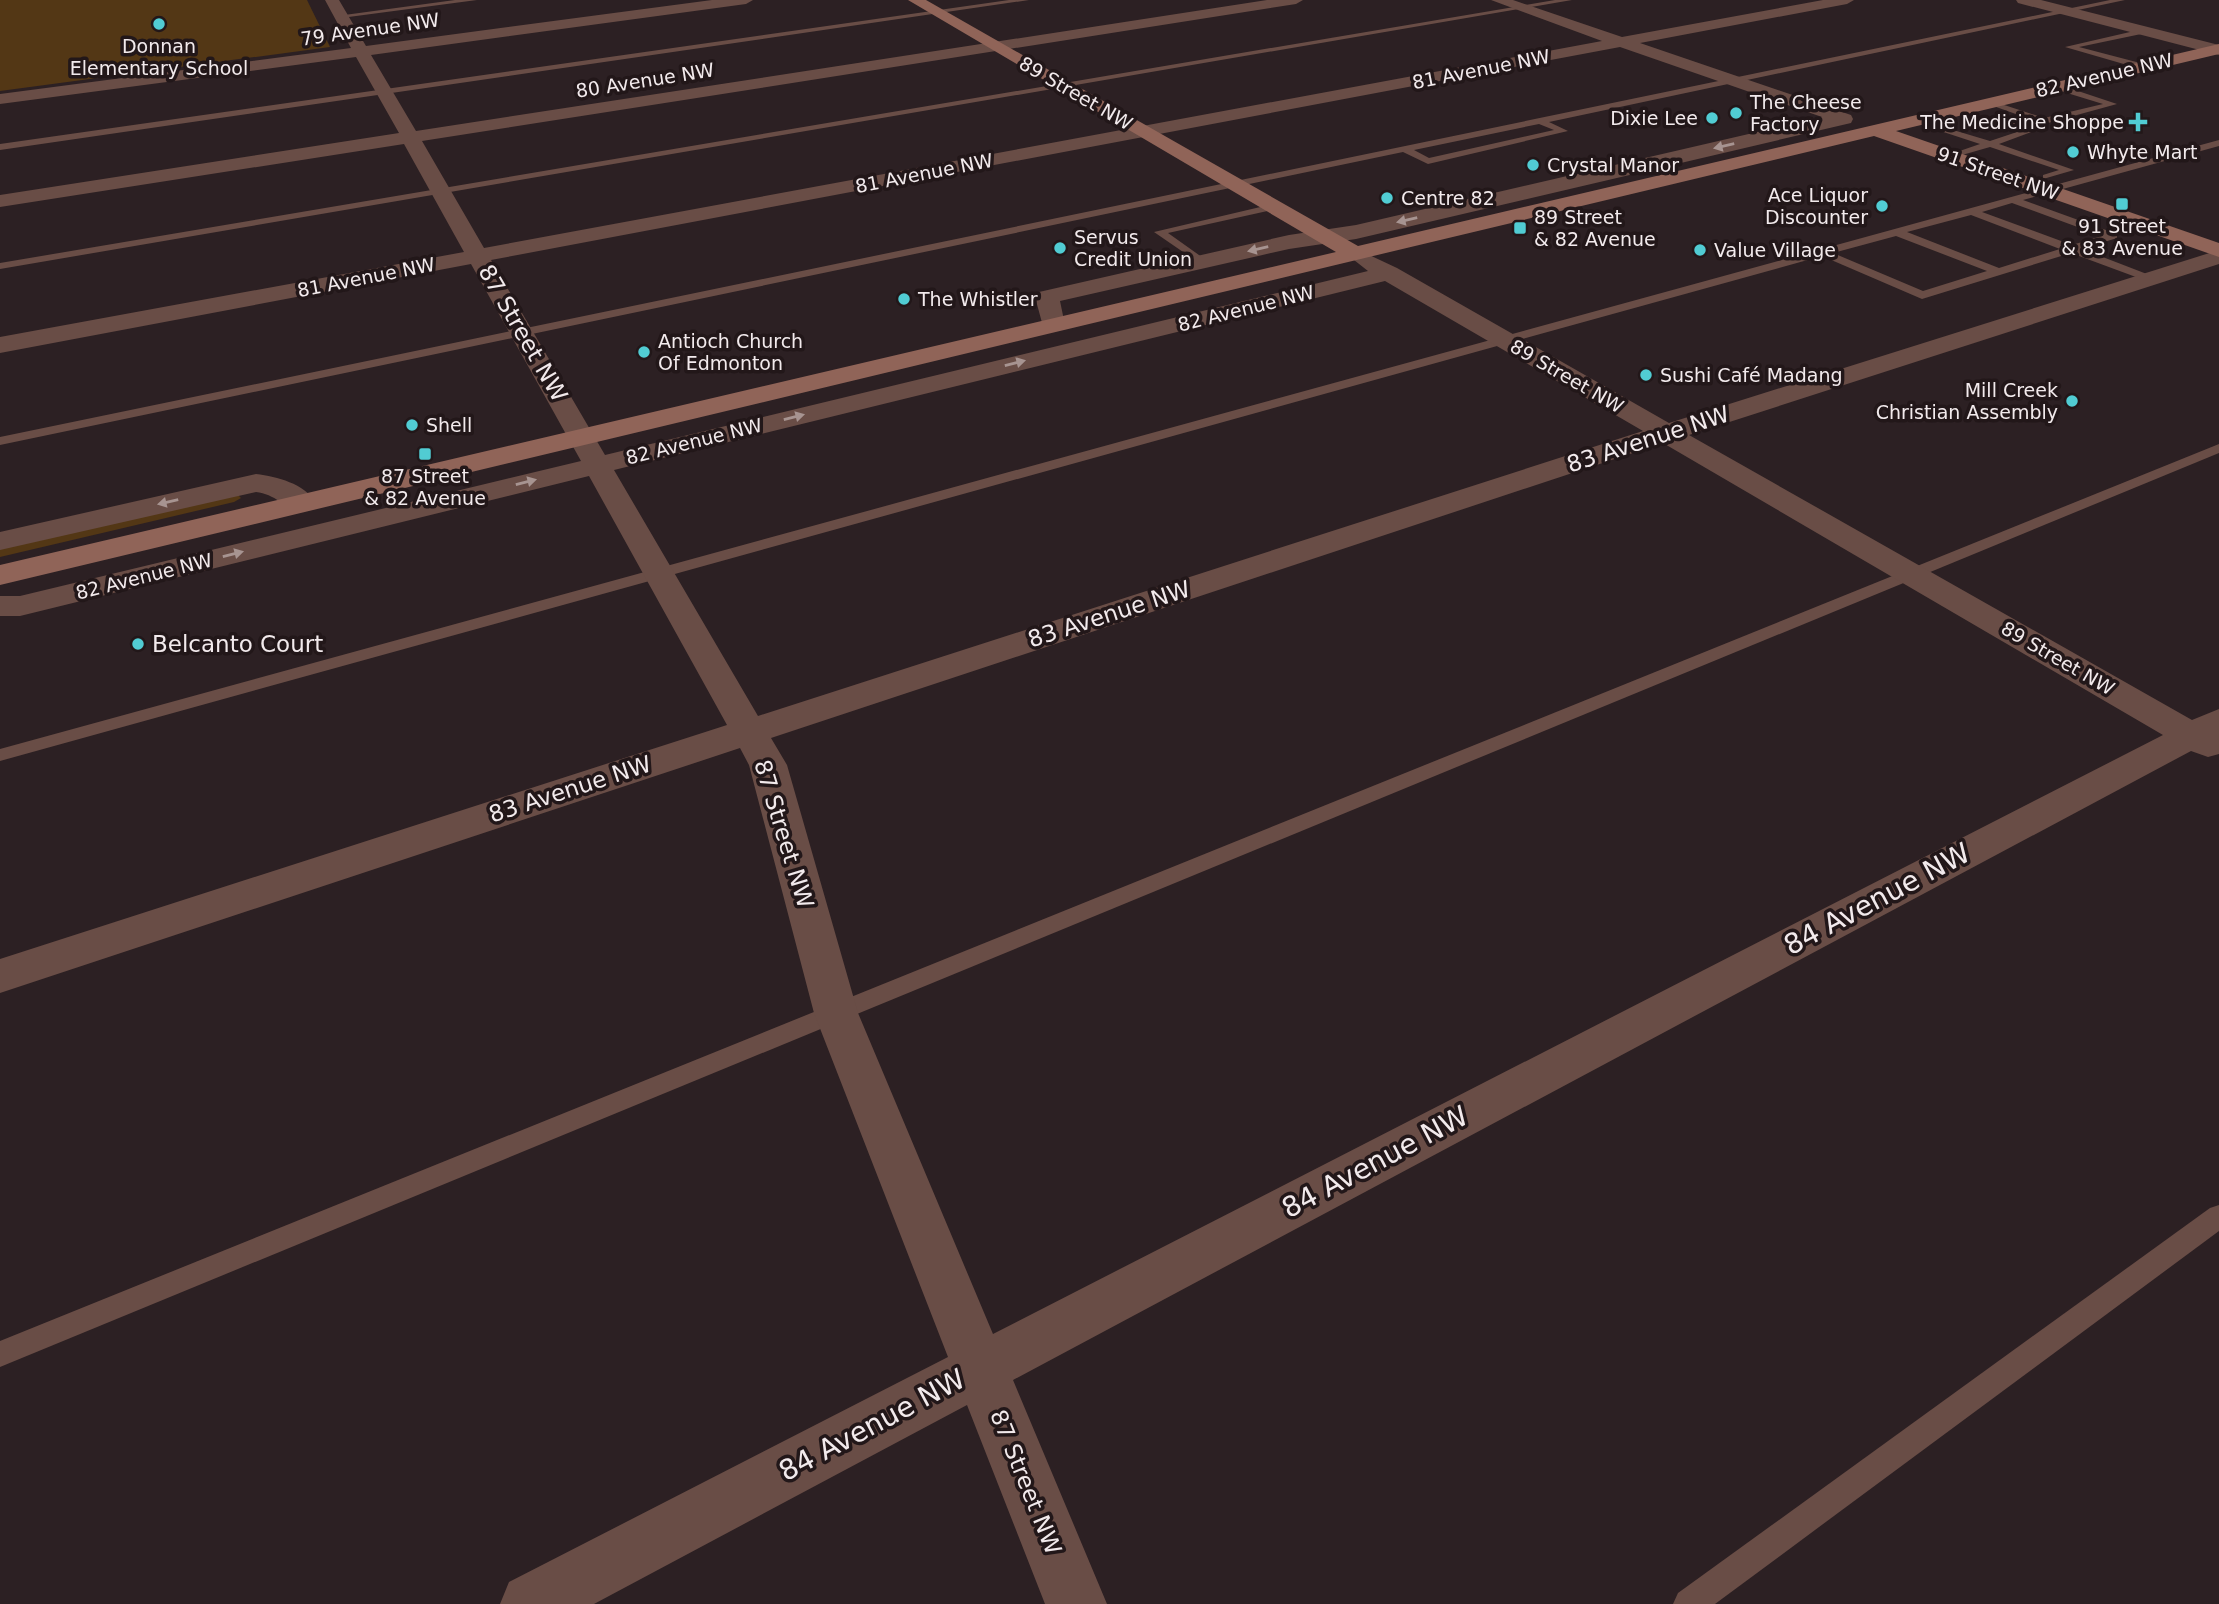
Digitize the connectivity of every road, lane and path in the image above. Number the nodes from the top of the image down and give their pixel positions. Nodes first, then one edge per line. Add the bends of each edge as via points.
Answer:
1 (473, 0) edge
2 (746, 0) edge
3 (915, 0) edge
4 (1024, 0) edge
5 (1296, 0) edge
6 (1498, 0) edge
7 (1568, 0) edge
8 (1847, 0) edge
9 (2023, 0) edge
10 (2121, 0) edge
11 (337, 8) edge
12 (1521, 8) junction
13 (2067, 11) junction
14 (937, 13) junction
15 (2143, 31) junction
16 (1621, 42) junction
17 (996, 47) junction
18 (2218, 48) edge
19 (361, 51) junction
20 (2141, 66) junction
21 (1732, 81) junction
22 (1062, 85) junction
23 (2057, 87) junction
24 (384, 92) junction
25 (0, 99) edge
26 (1990, 110) junction
27 (1838, 117) junction
28 (1916, 120) junction
29 (1540, 121) junction
30 (2004, 121) dead end
31 (1874, 130) junction
32 (1144, 132) junction
33 (411, 137) junction
34 (2219, 143) edge
35 (1989, 144) junction
36 (0, 147) edge
37 (1404, 149) junction
38 (1951, 157) junction
39 (2025, 183) junction
40 (1234, 184) junction
41 (2047, 190) junction
42 (441, 191) junction
43 (2012, 200) junction
44 (0, 201) edge
45 (1273, 207) junction
46 (1971, 211) junction
47 (1896, 232) junction
48 (1325, 237) junction
49 (2071, 249) junction
50 (2219, 250) edge
51 (1822, 252) junction
52 (1354, 253) junction
53 (478, 256) junction
54 (2219, 257) edge
55 (1202, 262) junction
56 (0, 266) edge
57 (1997, 271) junction
58 (1389, 273) junction
59 (2148, 278) junction
60 (1053, 325) junction
61 (522, 332) junction
62 (1506, 340) junction
63 (0, 345) edge
64 (1665, 433) junction
65 (0, 441) edge
66 (2219, 448) edge
67 (590, 451) junction
68 (302, 503) junction
69 (0, 541) edge
70 (660, 573) junction
71 (1911, 574) junction
72 (0, 575) edge
73 (0, 606) edge
74 (749, 731) junction
75 (2210, 736) edge
76 (0, 755) edge
77 (0, 976) edge
78 (836, 1013) junction
79 (2219, 1216) edge
80 (0, 1354) edge
81 (980, 1368) junction
82 (531, 1604) edge
83 (1076, 1604) edge
84 (1689, 1604) edge

1 - 11 lane
2 - 19 street, 79 Avenue NW
3 - 14 main road, 89 Street NW
4 - 14 lane
5 - 17 street, 80 Avenue NW
6 - 12 street, 91 Street NW
7 - 12 lane
8 - 16 street, 81 Avenue NW
9 - 13 street
10 - 13 lane
11 - 19 street, 87 Street NW
12 - 16 street, 91 Street NW
12 - 22 lane
13 - 15 street
13 - 21 lane
14 - 17 main road, 89 Street NW
14 - 24 lane
15 - 18 street
15 - 20 lane via 2069,47
16 - 21 street, 91 Street NW
16 - 32 street, 81 Avenue NW
17 - 22 main road, 89 Street NW
17 - 33 street, 80 Avenue NW
18 - 20 main road, 82 Avenue NW
19 - 24 street, 87 Street NW
19 - 25 street, 79 Avenue NW
20 - 23 main road, 82 Avenue NW
21 - 27 street, 91 Street NW
21 - 29 lane
22 - 32 main road, 89 Street NW
22 - 42 lane
23 - 26 main road, 82 Avenue NW
23 - 26 lane via 2113,104 2044,121
24 - 33 street, 87 Street NW
24 - 36 lane
26 - 28 main road, 82 Avenue NW via 1967,108
27 - 31 street, 91 Street NW
27 -> 48 street
28 - 31 main road, 82 Avenue NW
28 - 35 lane
29 - 37 lane
29 - 37 lane via 1563,131 1428,160
30 - 35 lane via 2032,130
31 - 38 main road, 91 Street NW
31 - 52 main road, 82 Avenue NW
32 - 40 main road, 89 Street NW
32 - 53 street, 81 Avenue NW
33 - 42 street, 87 Street NW
33 - 44 street, 80 Avenue NW
34 - 41 lane
35 - 38 lane
35 - 39 lane via 2074,169
37 - 40 lane
38 - 39 main road, 91 Street NW
39 - 41 main road, 91 Street NW
40 - 45 main road, 89 Street NW
40 - 61 lane
41 - 43 lane
41 - 50 main road, 91 Street NW
42 - 53 street, 87 Street NW
42 - 56 lane
43 - 46 lane
43 - 49 lane via 2113,236
45 - 48 main road, 89 Street NW
45 - 55 lane via 1159,232
46 - 47 lane
46 - 49 lane
47 - 51 lane
47 - 57 lane
48 - 52 main road, 89 Street NW
48 -> 55 street
49 - 57 lane
49 - 59 lane
51 - 57 lane via 1922,295
51 - 62 lane
52 - 58 street, 89 Street NW
52 - 60 main road, 82 Avenue NW
53 - 61 street, 87 Street NW
53 - 63 street, 81 Avenue NW
54 - 59 street, 83 Avenue NW
55 - 60 street via 1047,297
58 - 62 street, 89 Street NW
67 -> 58 street, 82 Avenue NW
59 - 64 street, 83 Avenue NW
60 - 67 main road, 82 Avenue NW
61 - 65 lane
61 - 67 street, 87 Street NW
62 - 64 street, 89 Street NW
62 - 70 lane
64 - 71 street, 89 Street NW
64 - 74 street, 83 Avenue NW
66 - 71 lane
67 - 68 main road, 82 Avenue NW
67 - 70 street, 87 Street NW
73 -> 67 street, 82 Avenue NW via 20,607
68 -> 69 street via 274,485 256,483
68 - 72 main road, 82 Avenue NW
70 - 74 street, 87 Street NW
70 - 76 lane
71 - 75 street, 89 Street NW
71 - 78 lane
74 - 77 street, 83 Avenue NW
74 - 78 street, 87 Street NW via 768,765
75 - 81 street, 84 Avenue NW
78 - 80 lane
78 - 81 street, 87 Street NW
79 - 84 lane
81 - 82 street, 84 Avenue NW
81 - 83 street, 87 Street NW

